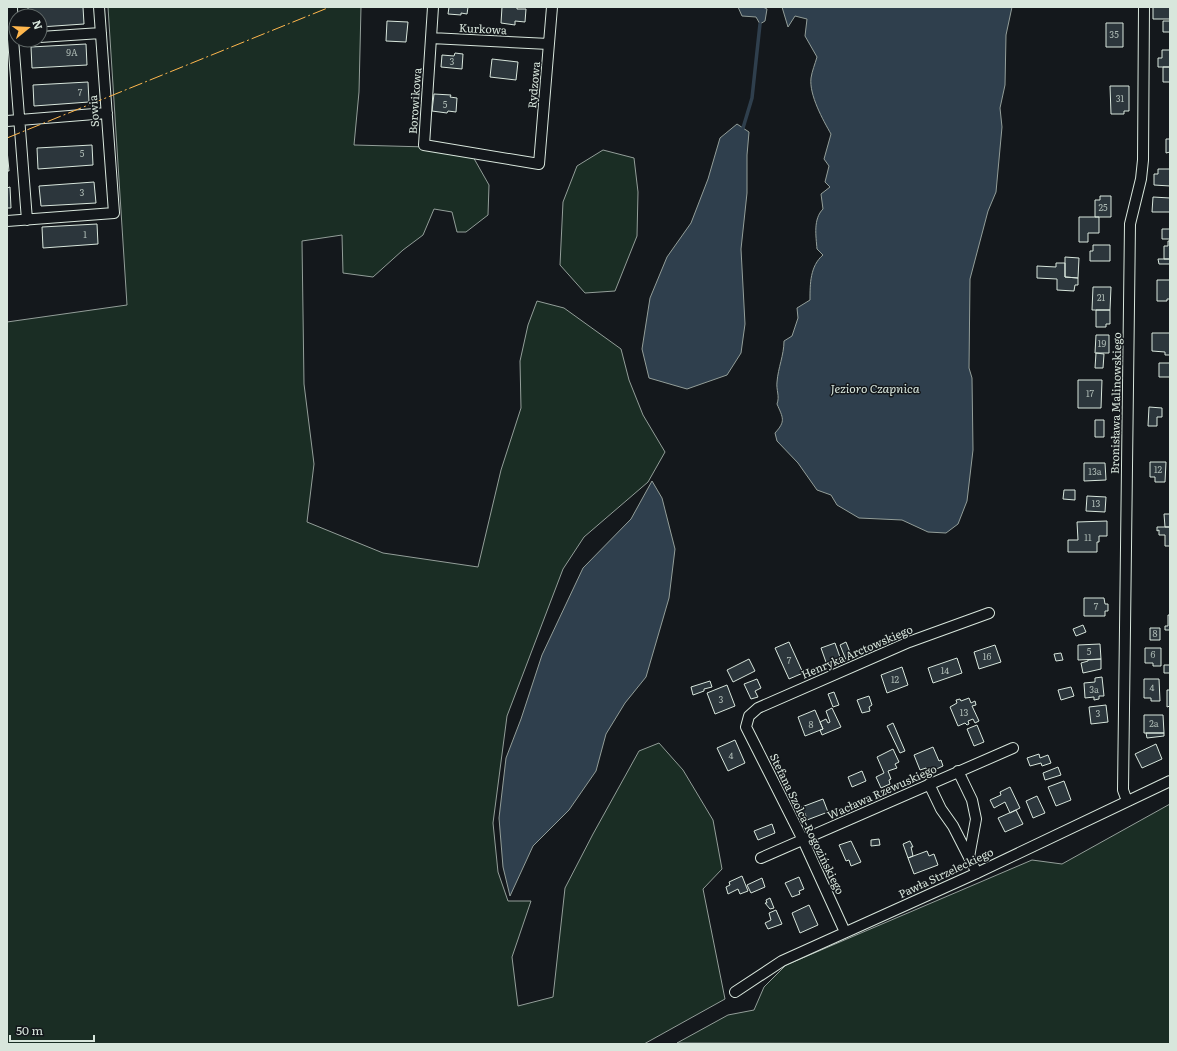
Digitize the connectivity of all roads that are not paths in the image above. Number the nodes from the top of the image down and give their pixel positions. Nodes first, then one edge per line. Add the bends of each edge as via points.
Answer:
1 (99, 7) edge
2 (433, 7) edge
3 (552, 7) edge
4 (1144, 7) edge
5 (101, 33) junction
6 (48, 36) edge
7 (431, 38) junction
8 (549, 44) junction
9 (13, 48) edge
10 (107, 113) junction
11 (19, 120) junction
12 (7, 121) edge
13 (539, 164) joint
14 (27, 220) junction
15 (7, 221) edge
16 (989, 613) dead end
17 (746, 727) joint
18 (1013, 748) dead end
19 (958, 772) junction
20 (1170, 781) edge
21 (929, 784) junction
22 (1127, 801) junction
23 (803, 840) junction
24 (761, 858) dead end
25 (969, 858) junction
26 (977, 872) junction
27 (845, 932) junction
28 (735, 992) dead end

1 - 5 street, Sowia
2 - 7 street, Borowikowa
3 - 8 street, Rydzowa
4 - 22 street, Bronisława Malinowskiego via 1143,160 1130,224 1123,790
5 - 6 street
5 - 10 street, Sowia
7 - 8 street, Kurkowa
7 - 13 street, Borowikowa via 424,145
8 - 13 street, Rydzowa
9 - 11 street
10 - 11 street
10 - 14 street, Sowia via 114,213
11 - 12 street
11 - 14 street
14 - 15 street
16 - 17 street, Henryka Arctowskiego via 909,642 758,708 749,716
17 - 23 street, Stefana Szolca-Rogozińskiego
18 - 19 street, Wacława Rzewuskiego
19 - 21 street, Wacława Rzewuskiego
19 - 25 street via 972,800 976,820
20 - 22 street, Pawła Strzeleckiego
21 - 23 street, Wacława Rzewuskiego
21 - 25 street via 940,809 953,826
22 - 26 street, Pawła Strzeleckiego
23 - 24 street, Wacława Rzewuskiego
23 - 27 street, Stefana Szolca-Rogozińskiego
25 - 26 street
26 - 27 street, Pawła Strzeleckiego
27 - 28 street, Pawła Strzeleckiego via 782,961

